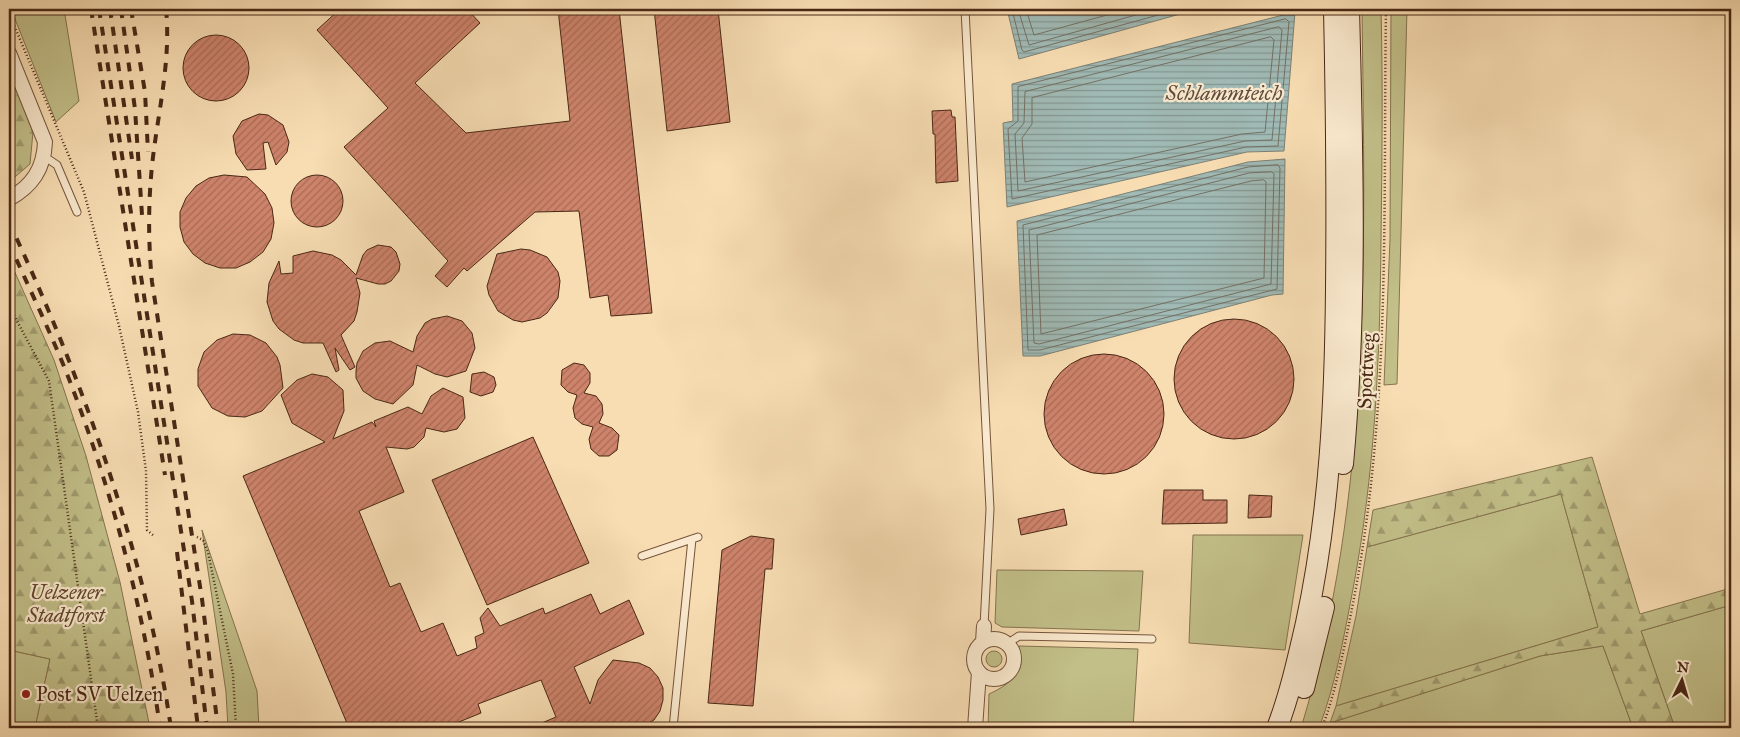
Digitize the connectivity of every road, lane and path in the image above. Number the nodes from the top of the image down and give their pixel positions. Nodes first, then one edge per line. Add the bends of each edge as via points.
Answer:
1 (965, 9) edge
2 (1334, 9) edge
3 (1349, 9) edge
4 (1386, 9) edge
5 (9, 12) edge
6 (9, 53) edge
7 (45, 157) junction
8 (9, 199) edge
9 (77, 212) dead end
10 (9, 306) edge
11 (154, 536) dead end
12 (197, 537) dead end
13 (642, 556) dead end
14 (984, 626) joint
15 (1152, 639) dead end
16 (983, 642) junction
17 (1007, 644) junction
18 (979, 672) junction
19 (98, 728) edge
20 (236, 728) edge
21 (673, 728) edge
22 (975, 728) edge
23 (1277, 728) edge
24 (1292, 728) edge
25 (1322, 728) edge

1 - 14 lane via 990,509
2 - 23 main road via 1337,159 1331,450 1316,574 1300,651
3 - 24 main road via 1351,344 1345,450 1330,576 1314,654
4 - 25 path, Spottweg via 1383,259 1376,444 1351,612
5 - 11 path via 85,197 132,385 146,471 146,526 149,534
6 - 7 street via 41,128
7 - 8 street via 30,185
7 - 9 lane via 58,165
10 - 19 path via 49,381
12 - 20 path via 203,540 208,552 231,665
13 - 21 lane via 695,538
14 - 16 street
15 - 17 lane via 1019,636
16 - 17 street via 996,639
16 - 18 street via 974,657
17 - 18 street via 1014,659 1010,672 994,679
18 - 22 street

